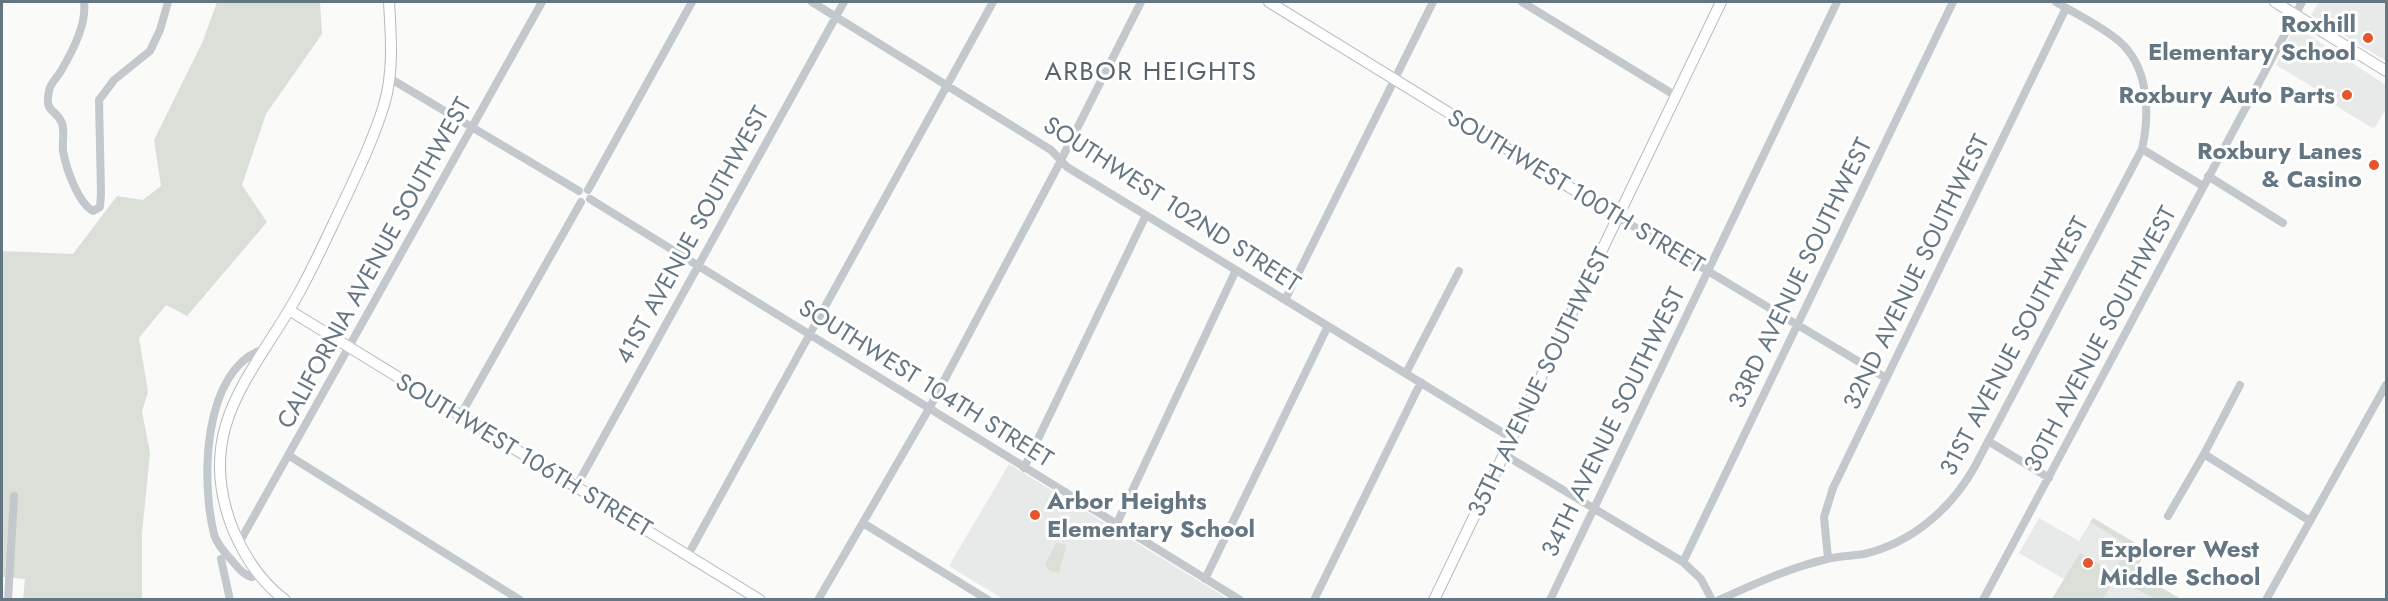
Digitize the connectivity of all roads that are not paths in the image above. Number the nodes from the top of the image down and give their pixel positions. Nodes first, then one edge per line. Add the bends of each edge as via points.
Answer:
1 (84, 2) edge
2 (168, 2) edge
3 (389, 2) edge
4 (542, 2) edge
5 (692, 2) edge
6 (812, 2) edge
7 (844, 2) edge
8 (993, 2) edge
9 (1141, 2) edge
10 (1269, 2) edge
11 (1434, 2) edge
12 (1522, 2) edge
13 (1721, 2) edge
14 (1837, 2) edge
15 (1953, 2) edge
16 (2056, 2) edge
17 (2275, 2) edge
18 (2302, 2) edge
19 (2066, 8) junction
20 (2294, 14) junction
21 (836, 16) junction
22 (2386, 71) edge
23 (391, 79) junction
24 (1395, 80) junction
25 (948, 85) junction
26 (1676, 96) junction
27 (473, 127) junction
28 (2142, 149) junction
29 (1060, 159) junction
30 (2208, 176) junction
31 (2203, 186) junction
32 (588, 190) junction
33 (579, 191) junction
34 (590, 200) junction
35 (581, 202) junction
36 (1146, 215) junction
37 (1618, 217) junction
38 (2283, 223) dead end
39 (697, 265) junction
40 (1236, 270) junction
41 (1707, 270) junction
42 (1459, 271) dead end
43 (1285, 300) junction
44 (289, 310) junction
45 (1796, 324) junction
46 (1328, 326) junction
47 (811, 334) junction
48 (349, 347) junction
49 (264, 349) junction
50 (1406, 373) junction
51 (1886, 378) junction
52 (1421, 382) junction
53 (2240, 385) dead end
54 (2386, 385) edge
55 (930, 408) junction
56 (460, 416) junction
57 (1513, 439) junction
58 (1988, 441) junction
59 (2204, 454) junction
60 (288, 455) junction
61 (1505, 455) junction
62 (1024, 468) junction
63 (2049, 478) junction
64 (576, 488) junction
65 (14, 496) dead end
66 (1593, 508) junction
67 (2168, 516) dead end
68 (2310, 521) junction
69 (863, 523) junction
70 (1117, 523) junction
71 (239, 543) junction
72 (688, 555) junction
73 (1828, 558) junction
74 (221, 559) dead end
75 (1683, 562) junction
76 (259, 574) junction
77 (1205, 579) junction
78 (8, 600) edge
79 (230, 600) edge
80 (285, 600) edge
81 (520, 600) edge
82 (760, 600) edge
83 (818, 600) edge
84 (988, 600) edge
85 (1240, 600) edge
86 (1314, 600) edge
87 (1434, 600) edge
88 (1550, 600) edge
89 (1712, 600) edge
90 (1719, 600) edge
91 (1983, 600) edge
92 (2266, 600) edge

1 - 2 street via 78,34 50,87 48,104 61,122 63,153 80,199 93,211 101,204 99,99 114,80 150,51
3 - 23 street
4 - 27 street, CALIFORNIA AVENUE SOUTHWEST
5 - 32 street
6 - 21 street, SOUTHWEST 102ND STREET
7 - 21 street, 41ST AVENUE SOUTHWEST
8 - 25 street
9 - 29 street
10 - 24 street, SOUTHWEST 100TH STREET
11 - 24 street
12 - 26 street
13 - 26 street, 35TH AVENUE SOUTHWEST
14 - 41 street, 34TH AVENUE SOUTHWEST
15 - 45 street, 33RD AVENUE SOUTHWEST
16 - 19 street
17 - 20 street
18 - 20 street, 30TH AVENUE SOUTHWEST
19 - 28 street via 2120,42 2136,64 2145,92
19 - 51 street, 32ND AVENUE SOUTHWEST
20 - 22 street
20 - 30 street, 30TH AVENUE SOUTHWEST
21 - 25 street, SOUTHWEST 102ND STREET
21 - 39 street, 41ST AVENUE SOUTHWEST
23 - 27 street
23 - 44 street via 367,151
24 - 37 street, SOUTHWEST 100TH STREET
24 - 43 street
25 - 29 street, SOUTHWEST 102ND STREET via 1052,150
25 - 47 street
26 - 37 street, 35TH AVENUE SOUTHWEST
27 - 33 street
27 - 48 street, CALIFORNIA AVENUE SOUTHWEST
28 - 31 street
28 - 58 street, 31ST AVENUE SOUTHWEST
29 - 36 street, SOUTHWEST 102ND STREET
29 - 55 street
30 - 31 street, 30TH AVENUE SOUTHWEST
30 - 38 street
31 - 63 street, 30TH AVENUE SOUTHWEST
32 - 33 street
32 - 34 street
33 - 35 street
34 - 35 street
34 - 39 street, SOUTHWEST 104TH STREET
35 - 56 street
36 - 40 street, SOUTHWEST 102ND STREET
36 - 62 street
37 - 41 street, SOUTHWEST 100TH STREET
37 - 57 street, 35TH AVENUE SOUTHWEST
39 - 47 street, SOUTHWEST 104TH STREET
39 - 64 street, 41ST AVENUE SOUTHWEST
40 - 43 street, SOUTHWEST 102ND STREET
40 - 70 street
41 - 45 street, SOUTHWEST 100TH STREET
41 - 66 street, 34TH AVENUE SOUTHWEST
42 - 50 street
43 - 46 street, SOUTHWEST 102ND STREET
44 - 48 street, SOUTHWEST 106TH STREET
44 - 49 street
45 - 51 street, SOUTHWEST 100TH STREET
45 - 75 street, 33RD AVENUE SOUTHWEST
46 - 50 street, SOUTHWEST 102ND STREET
46 - 77 street
47 - 55 street, SOUTHWEST 104TH STREET
47 - 72 street
48 - 56 street, SOUTHWEST 106TH STREET
48 - 60 street, CALIFORNIA AVENUE SOUTHWEST
49 - 71 street via 233,402 222,444 221,489
49 - 76 street via 244,359 231,374 210,430 207,459 207,489 215,536 244,573 252,577
50 - 52 street, SOUTHWEST 102ND STREET
51 - 73 street, 32ND AVENUE SOUTHWEST via 1827,505 1824,517
52 - 57 street, SOUTHWEST 102ND STREET
52 - 86 street
53 - 59 street
54 - 68 street
55 - 62 street, SOUTHWEST 104TH STREET
55 - 69 street
56 - 64 street, SOUTHWEST 106TH STREET
57 - 61 street, 35TH AVENUE SOUTHWEST
58 - 63 street
58 - 73 street, 31ST AVENUE SOUTHWEST via 1956,496 1930,520 1894,544 1862,554
59 - 67 street
59 - 68 street
60 - 71 street, CALIFORNIA AVENUE SOUTHWEST
60 - 81 street
61 - 66 street
61 - 87 street, 35TH AVENUE SOUTHWEST
62 - 70 street, SOUTHWEST 104TH STREET
63 - 91 street, 30TH AVENUE SOUTHWEST
64 - 72 street, SOUTHWEST 106TH STREET
65 - 78 street
66 - 75 street
66 - 88 street, 34TH AVENUE SOUTHWEST
68 - 92 street
69 - 83 street
69 - 84 street
70 - 77 street, SOUTHWEST 104TH STREET
71 - 76 street
72 - 82 street, SOUTHWEST 106TH STREET
73 - 90 street, 31ST AVENUE SOUTHWEST via 1770,577
74 - 79 street
75 - 89 street via 1701,579
76 - 80 street
77 - 85 street, SOUTHWEST 104TH STREET

